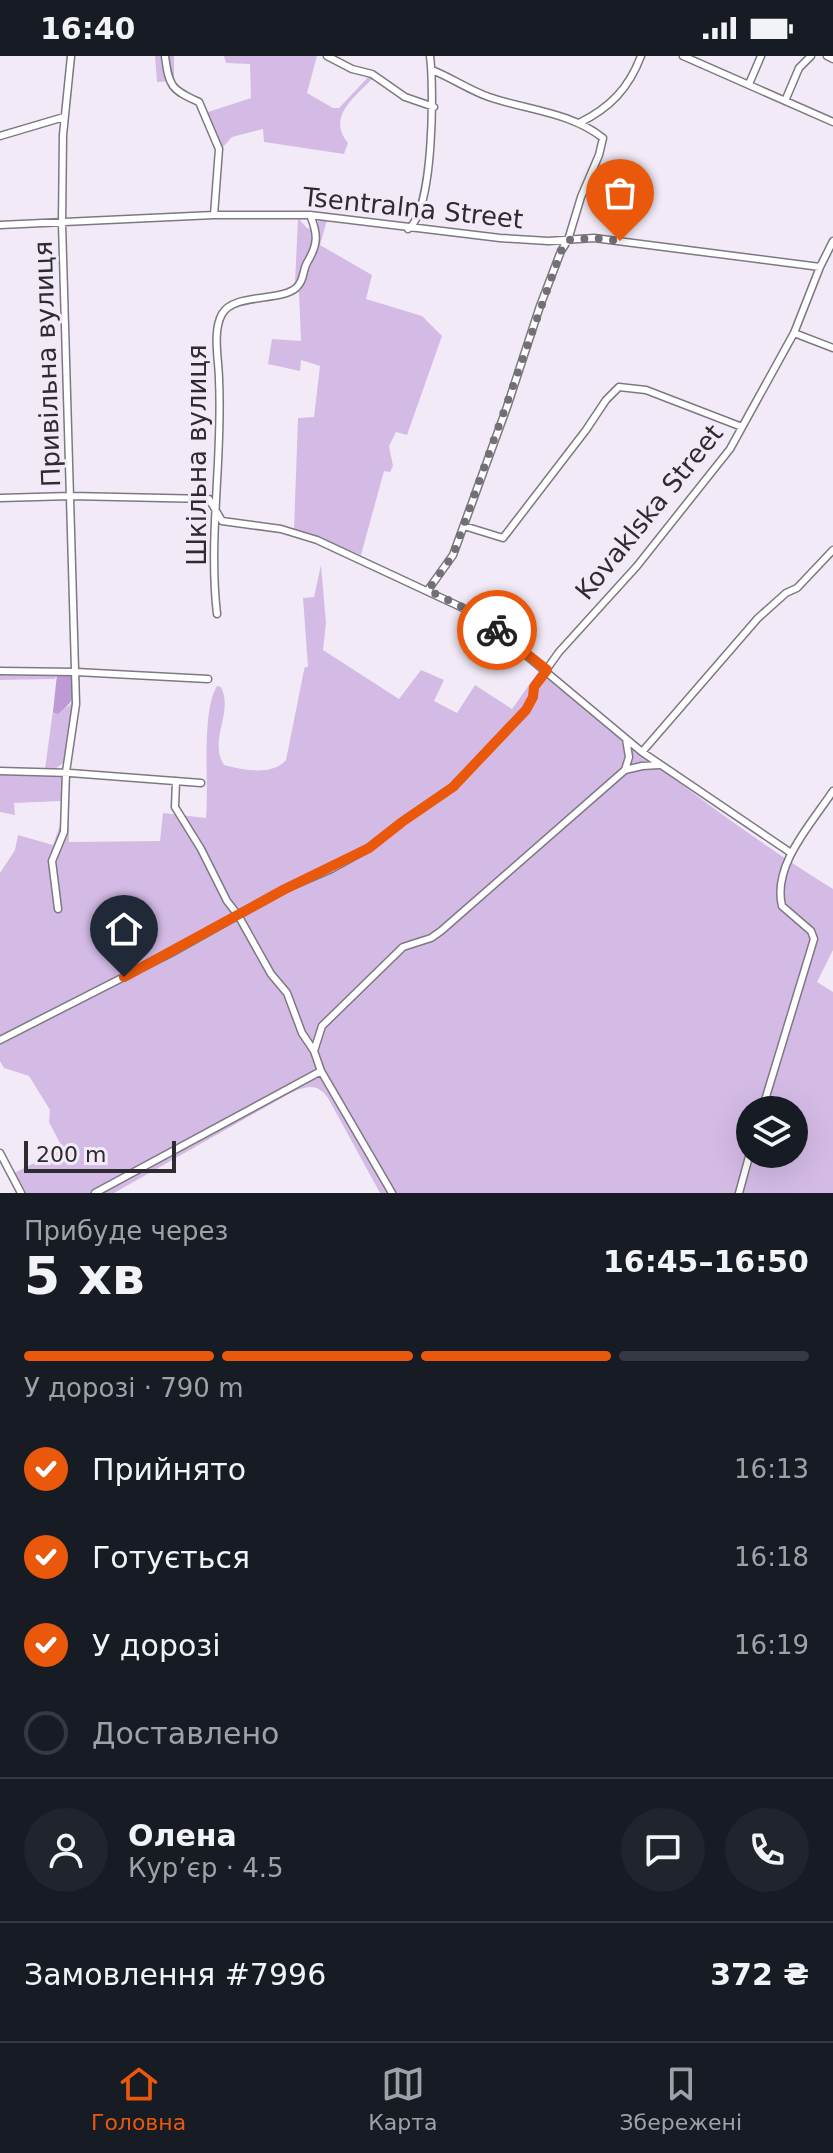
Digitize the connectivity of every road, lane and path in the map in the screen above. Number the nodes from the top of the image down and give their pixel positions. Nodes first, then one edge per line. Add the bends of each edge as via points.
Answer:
1 (71, 56) edge
2 (165, 56) edge
3 (327, 56) edge
4 (430, 56) edge
5 (641, 56) edge
6 (683, 56) edge
7 (761, 56) edge
8 (811, 56) edge
9 (827, 56) edge
10 (833, 59) edge
11 (432, 70) junction
12 (749, 84) junction
13 (785, 101) junction
14 (434, 107) junction
15 (64, 117) junction
16 (833, 122) edge
17 (579, 123) junction
18 (0, 136) edge
19 (214, 215) junction
20 (310, 215) junction
21 (62, 223) junction
22 (0, 225) edge
23 (408, 229) junction
24 (568, 240) junction
25 (833, 241) edge
26 (820, 267) junction
27 (794, 333) junction
28 (833, 348) edge
29 (742, 427) junction
30 (71, 496) junction
31 (0, 498) edge
32 (216, 510) junction
33 (464, 526) junction
34 (833, 550) edge
35 (428, 590) junction
36 (217, 614) dead end
37 (547, 670) junction
38 (0, 671) edge
39 (76, 672) junction
40 (208, 679) dead end
41 (626, 739) junction
42 (642, 752) junction
43 (662, 766) junction
44 (625, 770) junction
45 (0, 771) edge
46 (66, 772) junction
47 (176, 781) junction
48 (201, 783) dead end
49 (833, 791) edge
50 (791, 853) junction
51 (58, 909) dead end
52 (238, 915) junction
53 (0, 1040) edge
54 (314, 1051) junction
55 (321, 1071) junction
56 (766, 1096) edge
57 (0, 1153) edge
58 (746, 1168) edge
59 (21, 1193) edge
60 (95, 1193) edge
61 (392, 1193) edge
62 (739, 1193) edge

1 - 15 street, Привільна вулиця
2 - 19 street via 168,80 199,102 219,149
3 - 14 street
4 - 11 street
5 - 17 street via 619,97
6 - 12 street
7 - 12 street
8 - 13 street via 799,68
9 - 10 street
11 - 14 street
11 - 17 street via 490,97
12 - 13 street
13 - 16 street
14 - 23 street via 421,204
15 - 18 street
15 - 21 street, Привільна вулиця
17 - 24 street via 603,138
19 - 20 street, Tsentralna Street
19 - 21 street, Tsentralna Street
20 - 23 street, Tsentralna Street
20 - 32 street, Шкільна вулиця via 317,238 303,280 289,292 231,305 222,313 217,333
21 - 22 street, Tsentralna Street
21 - 30 street, Привільна вулиця
23 - 24 street, Tsentralna Street
24 - 26 street, Tsentralna Street via 594,238
24 - 33 street
25 - 26 street, Kovaklska Street
26 - 27 street, Kovaklska Street
27 - 28 street
27 - 29 street, Kovaklska Street
29 - 33 street via 646,390 619,387 503,538
29 - 37 street, Kovaklska Street via 637,566
30 - 31 street
30 - 32 street via 209,499
30 - 39 street, Привільна вулиця
32 - 35 street via 222,521 317,540
32 - 36 street, Шкільна вулиця
33 - 35 street via 453,555
34 - 42 street via 758,618
35 - 37 street via 478,615
37 - 41 street
37 - 52 street, Kovaklska Street via 526,710 442,796 369,848
38 - 39 street
39 - 40 street
39 - 46 street, Привільна вулиця
41 - 42 street
41 - 44 street
42 - 43 street
43 - 44 street
43 - 50 street
44 - 54 street via 441,931 403,947 322,1026
45 - 46 street
46 - 47 street
46 - 51 street, Привільна вулиця via 64,832 52,861
47 - 48 street
47 - 52 street via 175,807
49 - 50 street
50 - 56 street via 782,906 814,939
52 - 53 street, Kovaklska Street
52 - 54 street via 287,993
54 - 55 street
55 - 60 street
55 - 61 street
57 - 59 street
58 - 62 street

